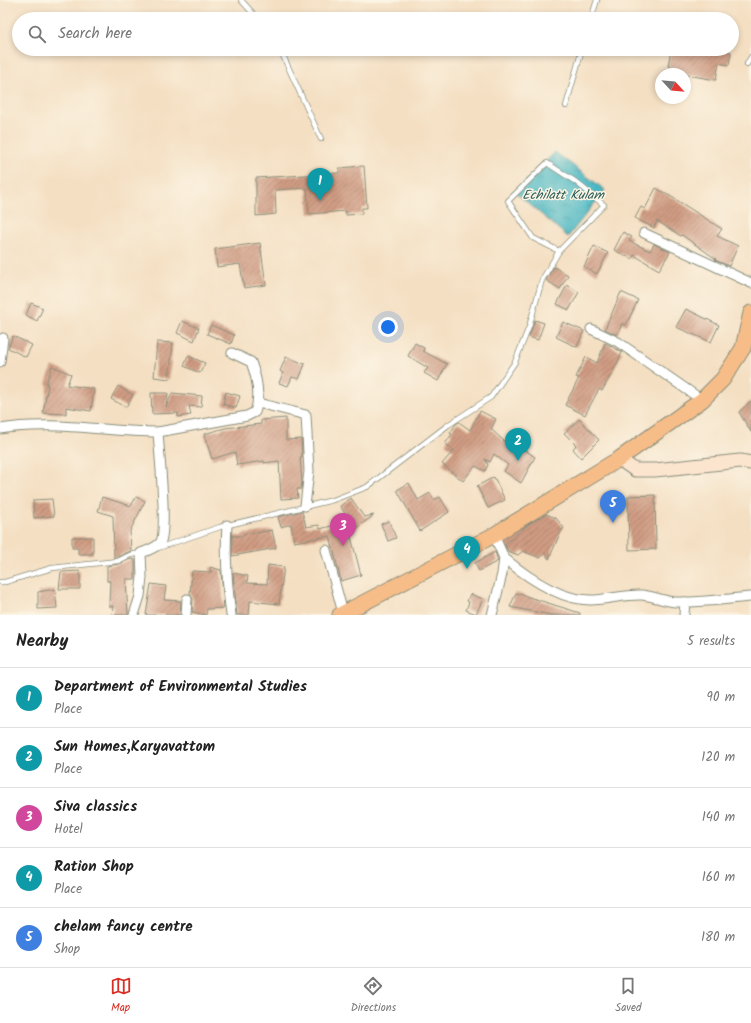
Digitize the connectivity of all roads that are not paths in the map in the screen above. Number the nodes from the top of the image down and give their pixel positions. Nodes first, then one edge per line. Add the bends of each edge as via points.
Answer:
1 (241, 0) edge
2 (596, 0) edge
3 (252, 12) edge
4 (593, 12) edge
5 (283, 56) edge
6 (580, 56) edge
7 (751, 57) edge
8 (747, 64) dead end
9 (566, 106) dead end
10 (321, 139) dead end
11 (644, 233) dead end
12 (559, 251) junction
13 (751, 283) edge
14 (751, 313) edge
15 (591, 329) dead end
16 (3, 338) dead end
17 (232, 353) dead end
18 (0, 362) edge
19 (702, 400) junction
20 (258, 403) junction
21 (0, 429) edge
22 (158, 432) junction
23 (619, 459) junction
24 (751, 463) edge
25 (306, 506) junction
26 (227, 525) junction
27 (494, 534) junction
28 (326, 550) dead end
29 (141, 554) junction
30 (504, 558) junction
31 (0, 582) edge
32 (751, 597) edge
33 (187, 600) dead end
34 (685, 602) junction
35 (341, 614) edge
36 (134, 615) edge
37 (186, 615) edge
38 (231, 615) edge
39 (492, 615) edge
40 (684, 615) edge

1 - 3 lane
2 - 4 lane
5 - 10 lane
6 - 9 lane
7 - 8 lane
11 - 13 street
12 - 12 lane via 533,238 508,201 547,163 604,205
12 - 25 lane via 542,280 529,327 515,362 491,397 448,425 367,487 333,500
14 - 19 main road via 742,348 723,379
15 - 19 street via 618,342
16 - 18 street
17 - 20 street via 252,362
19 - 23 main road
20 - 22 street via 255,412 246,416
20 - 25 street via 306,415 309,471
21 - 22 street via 45,425
22 - 29 street via 163,505 162,536 158,545
23 - 24 main road via 635,470 740,461
23 - 27 main road
25 - 26 lane
26 - 29 lane
26 - 38 street via 225,552
27 - 30 street
27 - 35 main road
28 - 35 street
29 - 31 lane via 130,555 118,561 52,568
29 - 36 street via 140,596
30 - 34 street via 521,572 573,598 590,600 640,595
30 - 39 street
32 - 34 street
33 - 37 street
34 - 40 street

